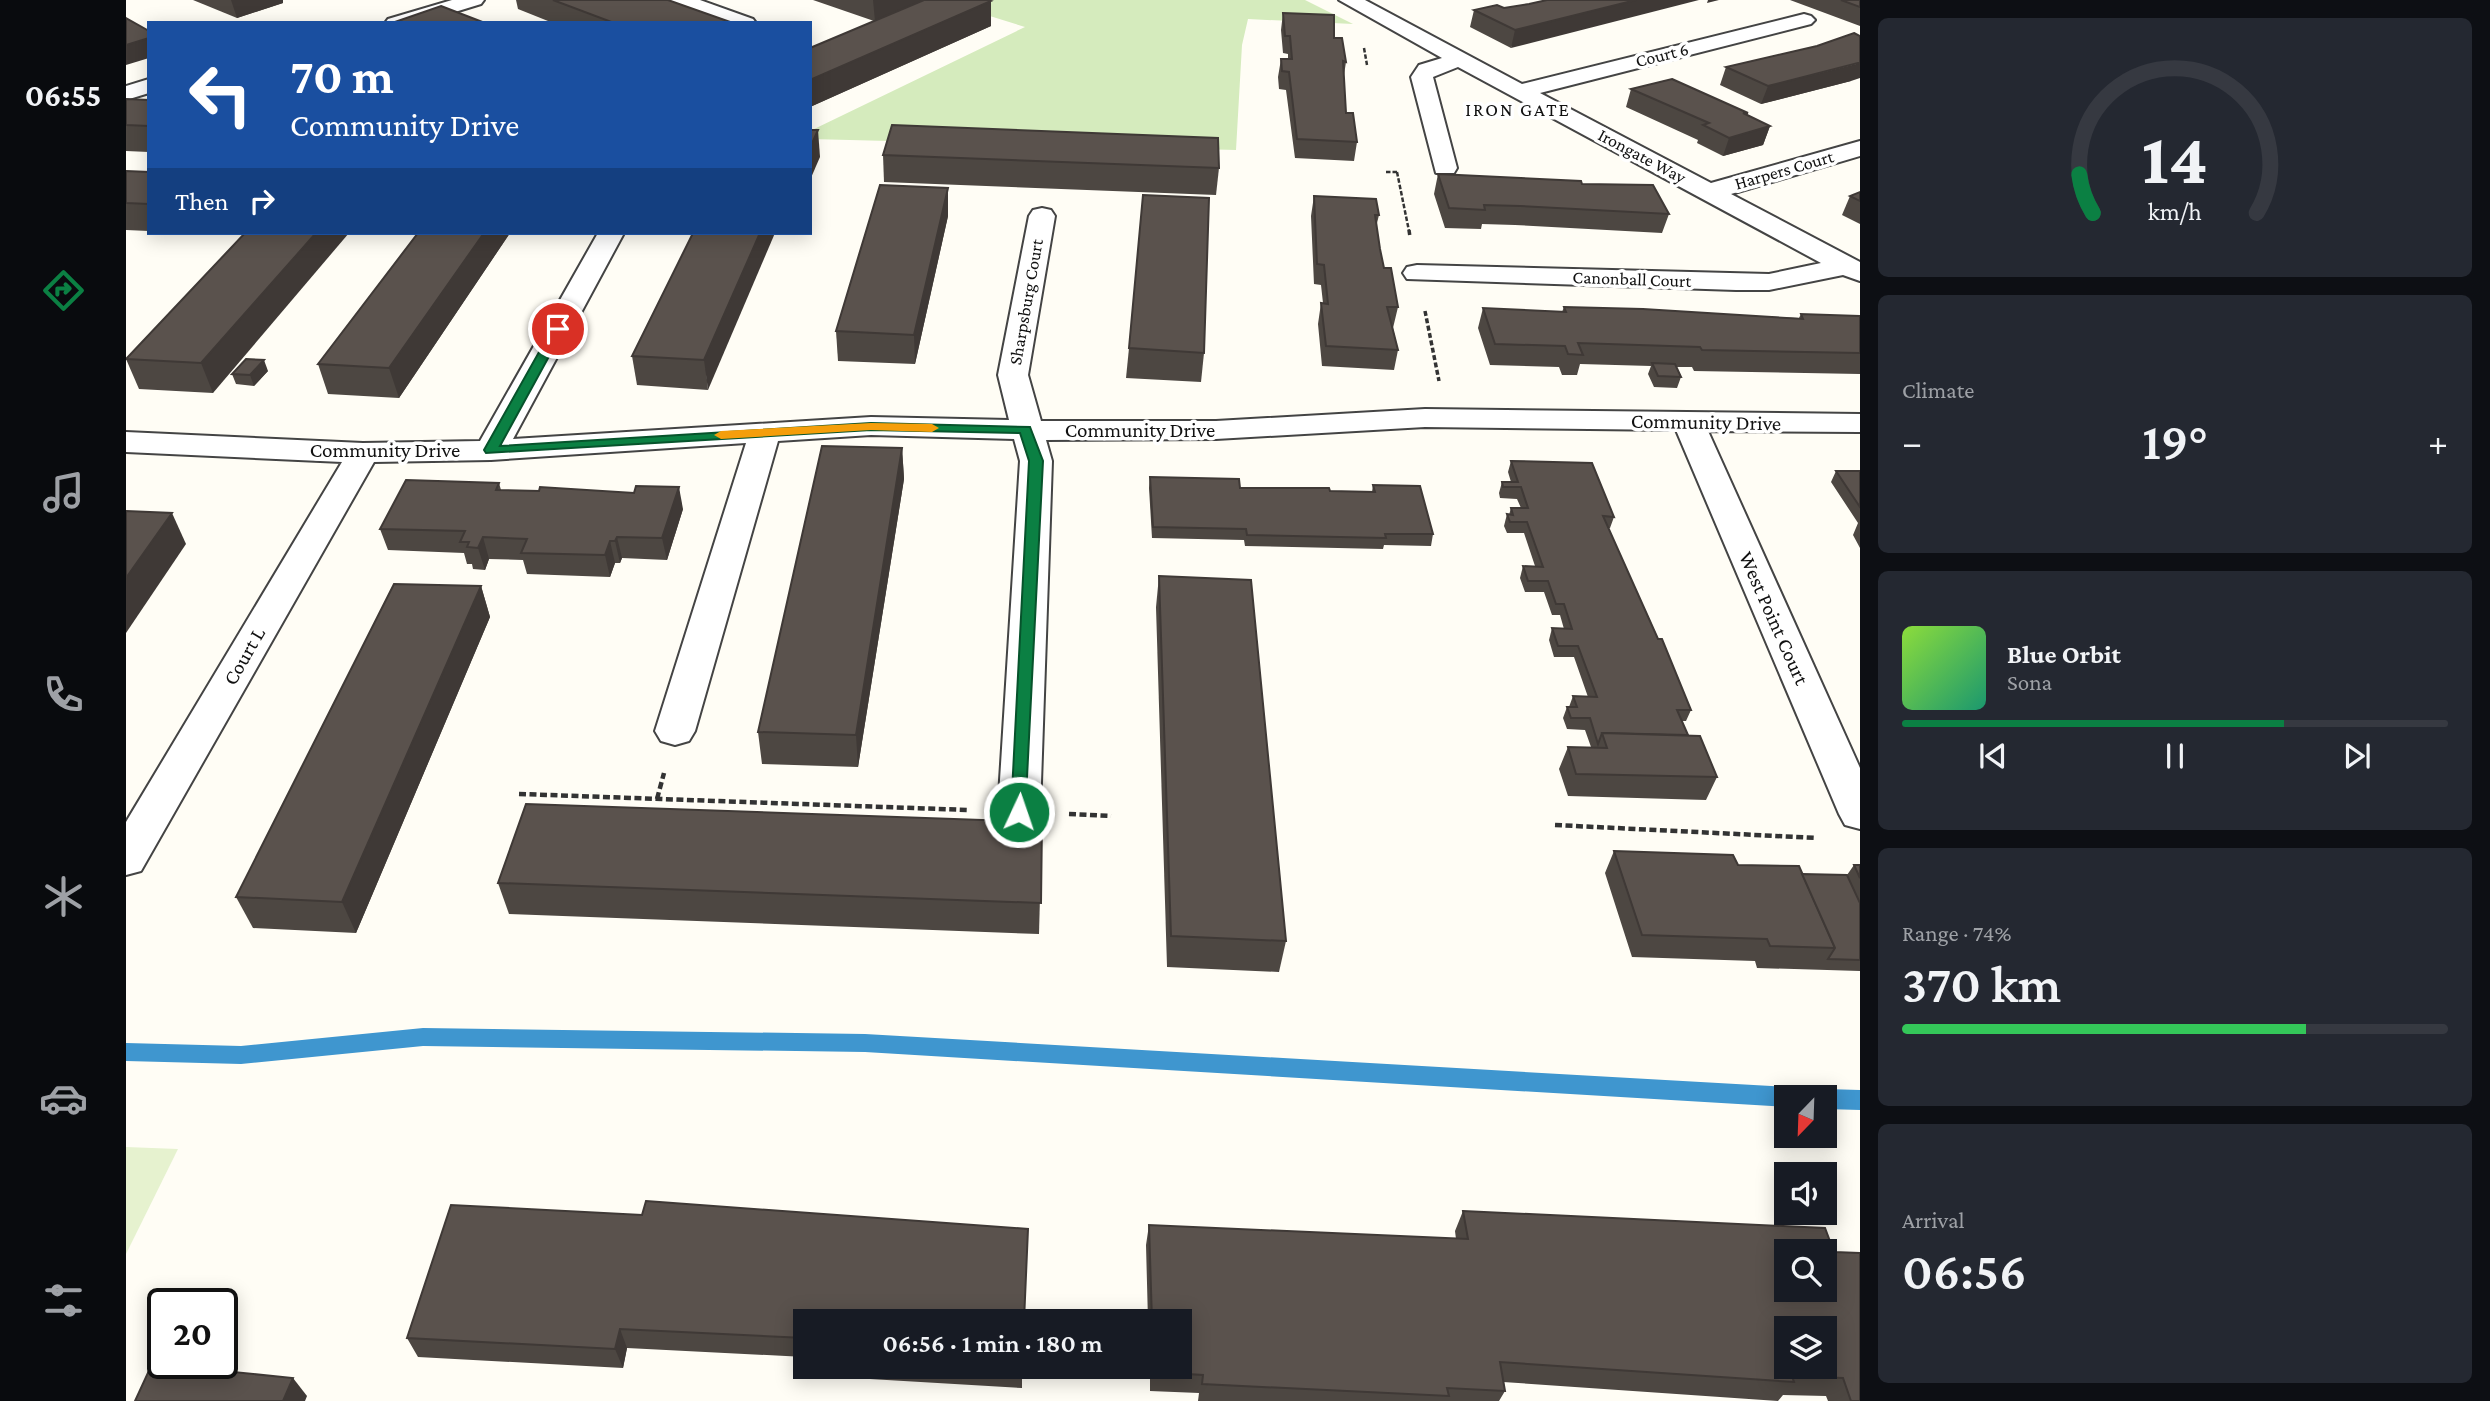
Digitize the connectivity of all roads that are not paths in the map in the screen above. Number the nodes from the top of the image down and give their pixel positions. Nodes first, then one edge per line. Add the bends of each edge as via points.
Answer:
1 (391, 0) edge
2 (474, 0) edge
3 (680, 0) edge
4 (1349, 0) edge
5 (427, 14) junction
6 (1804, 20) dead end
7 (402, 21) edge
8 (740, 21) edge
9 (1459, 60) junction
10 (147, 87) edge
11 (1520, 91) junction
12 (126, 93) edge
13 (1860, 148) edge
14 (1444, 168) dead end
15 (1709, 192) junction
16 (1042, 216) dead end
17 (610, 235) edge
18 (1853, 270) edge
19 (1417, 273) dead end
20 (1688, 421) junction
21 (1860, 423) edge
22 (1025, 429) junction
23 (765, 432) junction
24 (126, 442) edge
25 (491, 450) junction
26 (363, 453) junction
27 (675, 731) dead end
28 (1019, 812) road end
29 (1860, 814) edge
30 (126, 859) edge

1 - 5 street
2 - 5 street
3 - 8 street
4 - 9 street, Irongate Way
5 - 7 street
6 - 11 street, Court 6
9 - 11 street, Irongate Way
9 - 14 street via 1427,70 1422,77
10 - 12 street
11 - 15 street, Irongate Way
13 - 15 street, Harpers Court
15 - 18 street, Irongate Way
16 - 22 street, Sharpsburg Court via 1013,375
17 - 25 street
18 - 19 street, Canonball Court via 1769,282
20 - 21 street, Community Drive
20 - 22 street, Community Drive via 1425,418 1216,430
20 - 29 street, West Point Court
22 - 23 street, Community Drive via 871,426
22 - 28 street, Sharpsburg Court via 1036,461
23 - 25 street, Community Drive
23 - 27 street
24 - 26 street, Community Drive
25 - 26 street, Community Drive
26 - 30 street, Court L

